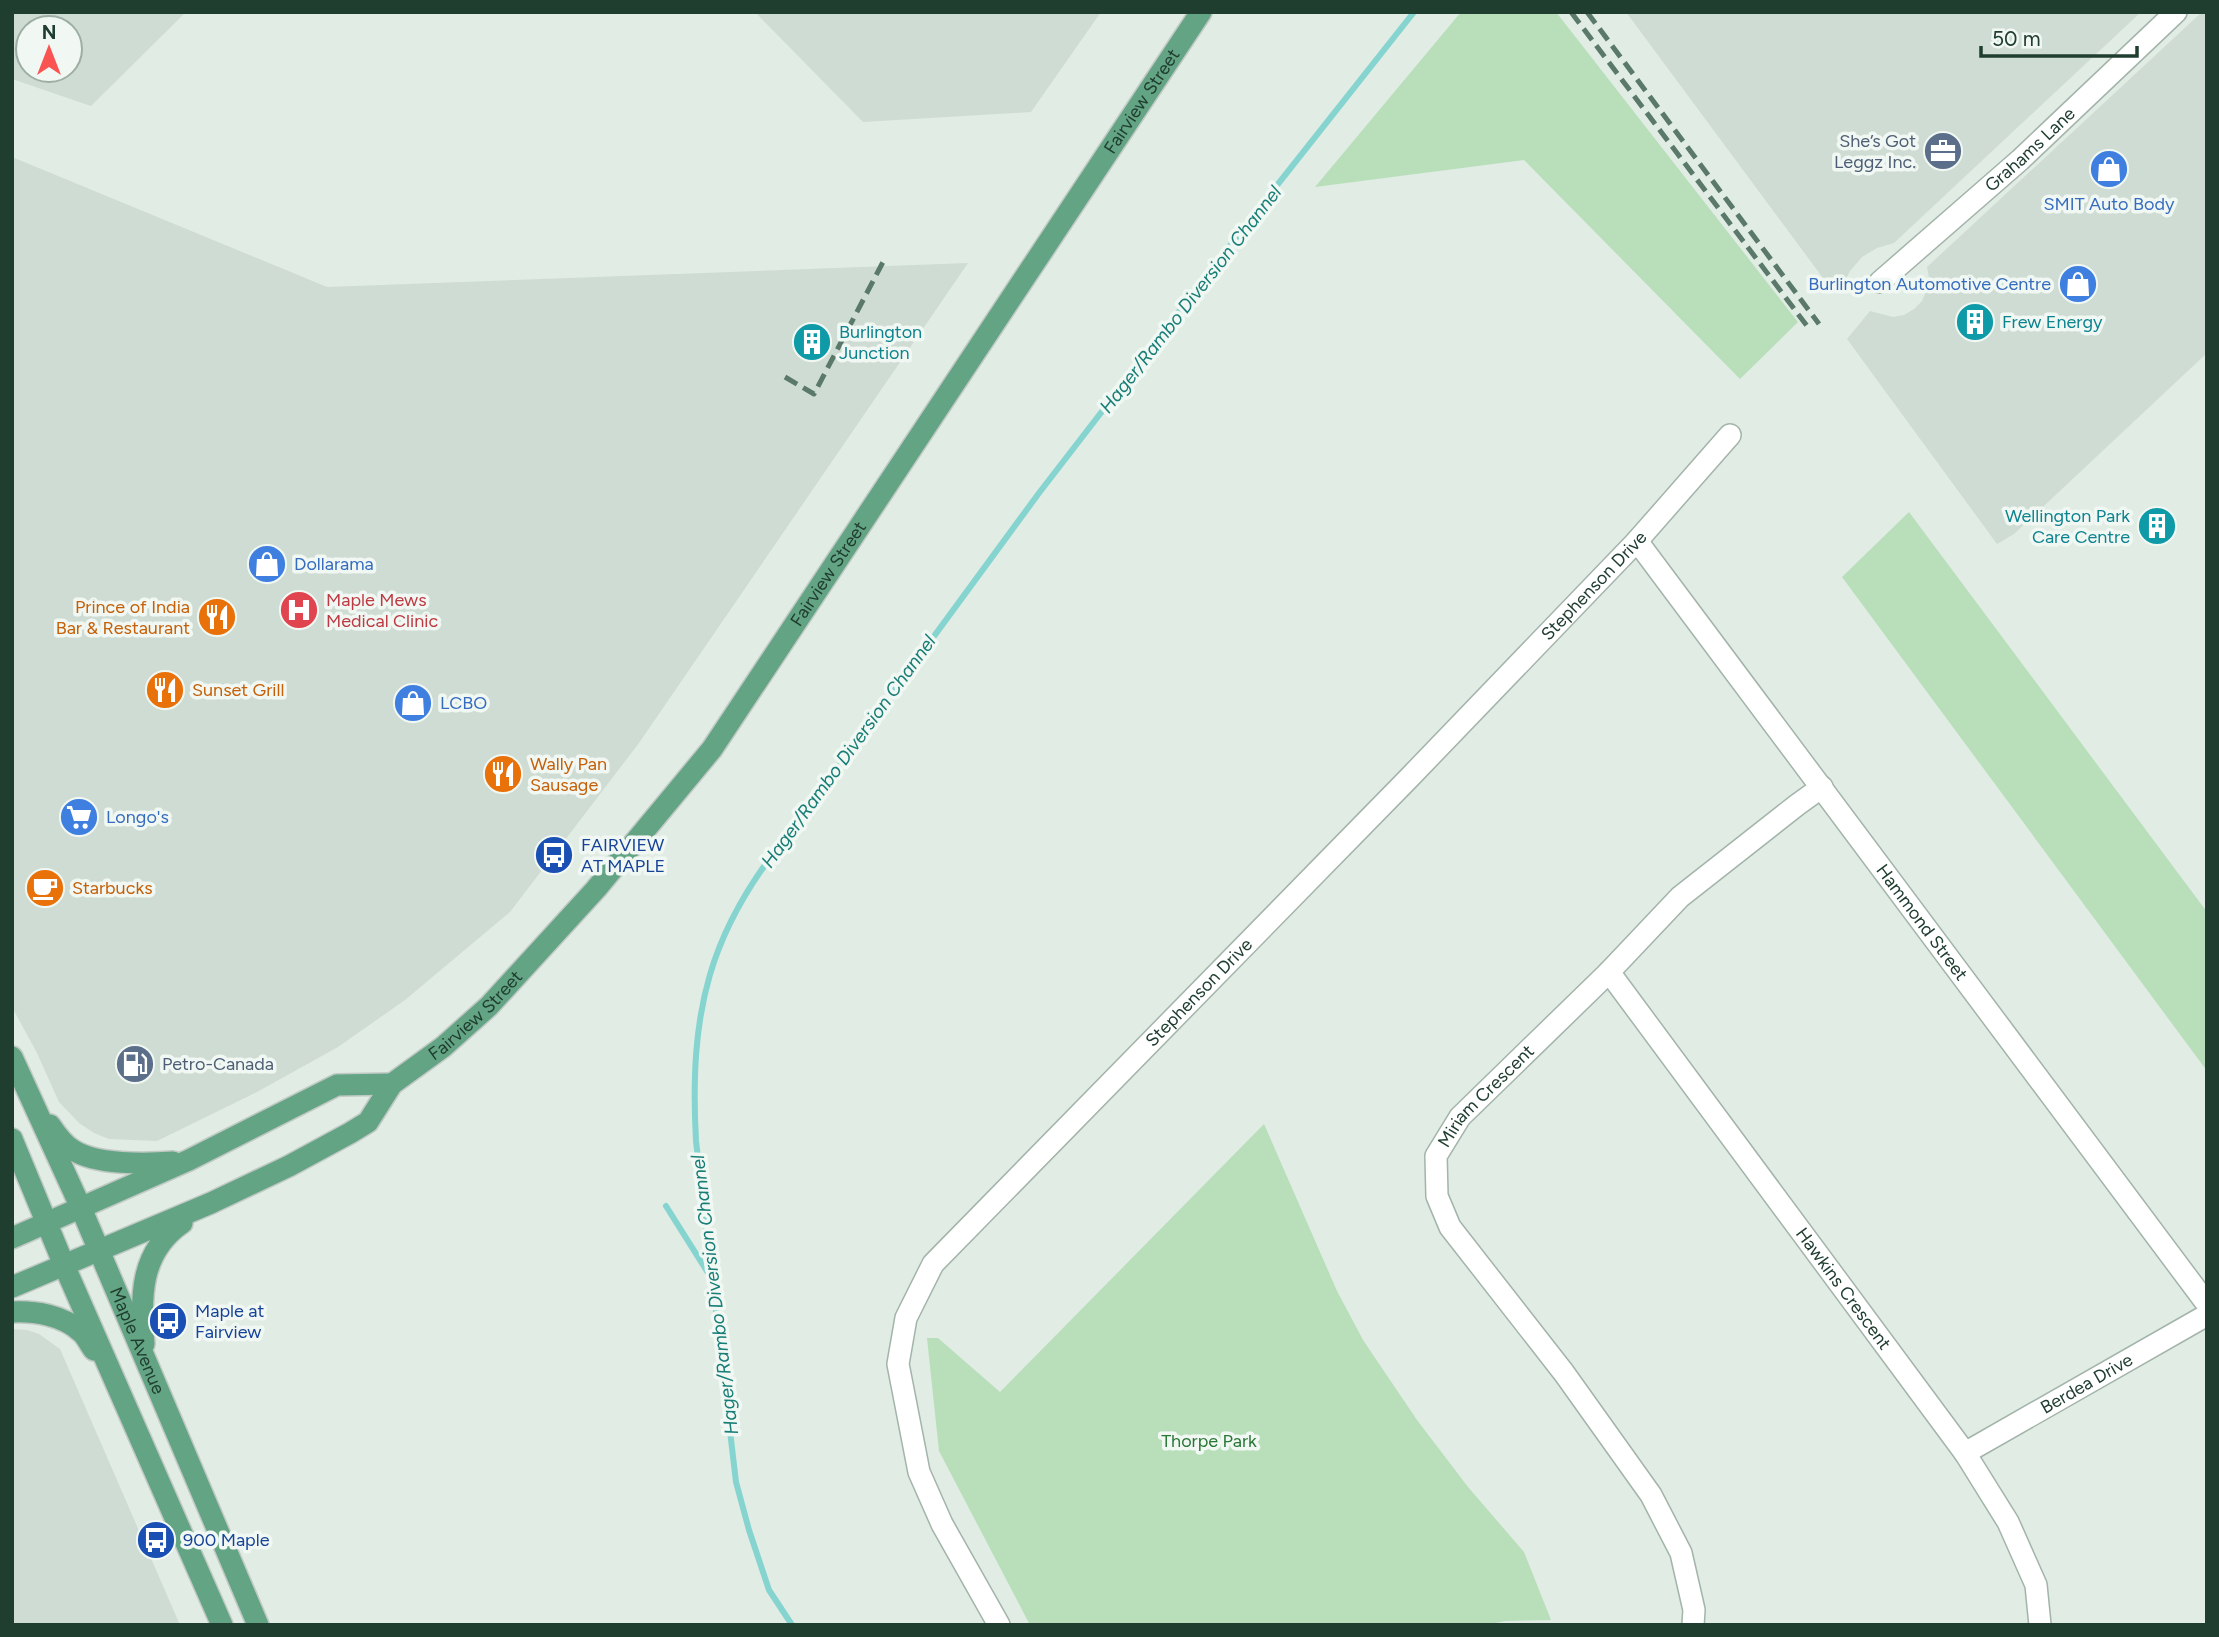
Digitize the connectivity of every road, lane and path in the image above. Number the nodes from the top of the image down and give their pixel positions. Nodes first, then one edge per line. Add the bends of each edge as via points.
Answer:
1 (1201, 12) edge
2 (2176, 12) edge
3 (1880, 282) dead end
4 (1730, 435) dead end
5 (1637, 541) junction
6 (1822, 787) junction
7 (1609, 972) junction
8 (12, 1057) edge
9 (392, 1084) junction
10 (29, 1094) junction
11 (12, 1139) edge
12 (189, 1160) junction
13 (211, 1203) junction
14 (81, 1208) junction
15 (47, 1223) junction
16 (12, 1238) edge
17 (99, 1250) junction
18 (64, 1265) junction
19 (12, 1287) edge
20 (2207, 1304) edge
21 (12, 1312) edge
22 (2207, 1315) edge
23 (146, 1364) junction
24 (113, 1379) junction
25 (1965, 1453) junction
26 (222, 1625) edge
27 (258, 1625) edge
28 (999, 1625) edge
29 (1693, 1625) edge
30 (2040, 1625) edge

1 - 9 main road, Fairview Street via 712,749 596,889 489,1006
2 - 3 street, Grahams Lane via 2020,160
4 - 5 street, Stephenson Drive
5 - 6 street, Hammond Street
5 - 28 street, Stephenson Drive via 933,1264 906,1318 898,1364 919,1472 942,1524
6 - 7 street, Miriam Crescent via 1680,897
6 - 20 street, Hammond Street
7 - 25 street, Hawkins Crescent
7 - 29 street, Miriam Crescent via 1460,1117 1436,1156 1437,1196 1450,1227 1564,1373 1651,1495 1681,1553
8 - 10 main road, Maple Avenue
9 - 12 main road via 337,1085
9 - 13 main road, Fairview Street via 368,1122
10 - 12 main road via 73,1150 93,1158 137,1164
10 - 14 main road, Maple Avenue
11 - 15 main road, Maple Avenue
12 - 14 main road
13 - 17 main road, Fairview Street
13 - 23 main road via 167,1233 152,1253 142,1312
14 - 15 main road
14 - 17 main road, Maple Avenue
15 - 16 main road
15 - 18 main road, Maple Avenue
17 - 18 main road, Fairview Street
17 - 23 main road, Maple Avenue
18 - 19 main road, Fairview Street
18 - 24 main road, Maple Avenue
21 - 24 main road via 53,1316 81,1332
22 - 25 street, Berdea Drive
23 - 27 main road, Maple Avenue
24 - 26 main road, Maple Avenue
25 - 30 street, Hawkins Crescent via 2008,1522 2036,1585

